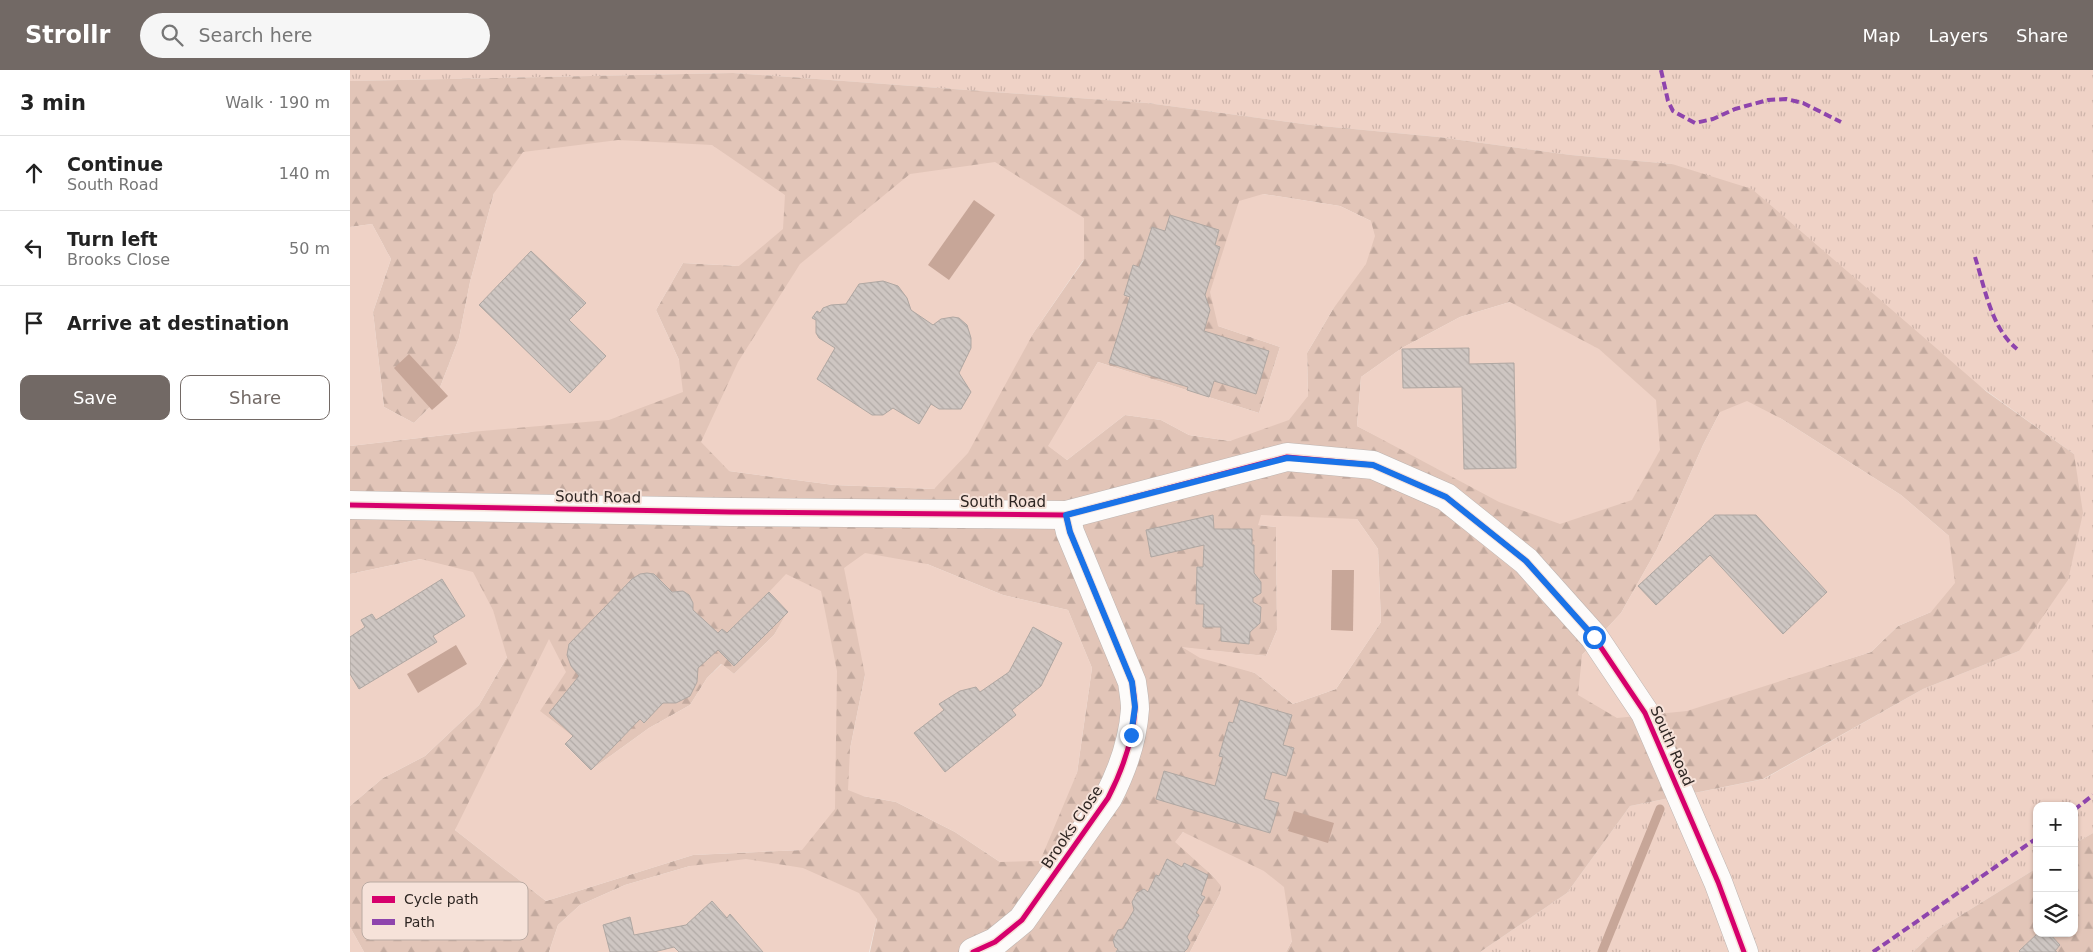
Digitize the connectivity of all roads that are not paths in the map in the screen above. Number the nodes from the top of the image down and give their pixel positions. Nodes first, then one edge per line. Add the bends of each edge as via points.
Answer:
1 (350, 505) edge
2 (1066, 515) junction
3 (973, 952) edge
4 (1744, 952) edge

1 - 2 street, South Road
2 - 3 street, Brooks Close via 1070,532 1132,682 1135,707 1131,735 1108,798 1022,920 995,942
2 - 4 street, South Road via 1287,458 1373,465 1446,497 1526,561 1594,637 1646,713 1718,882

